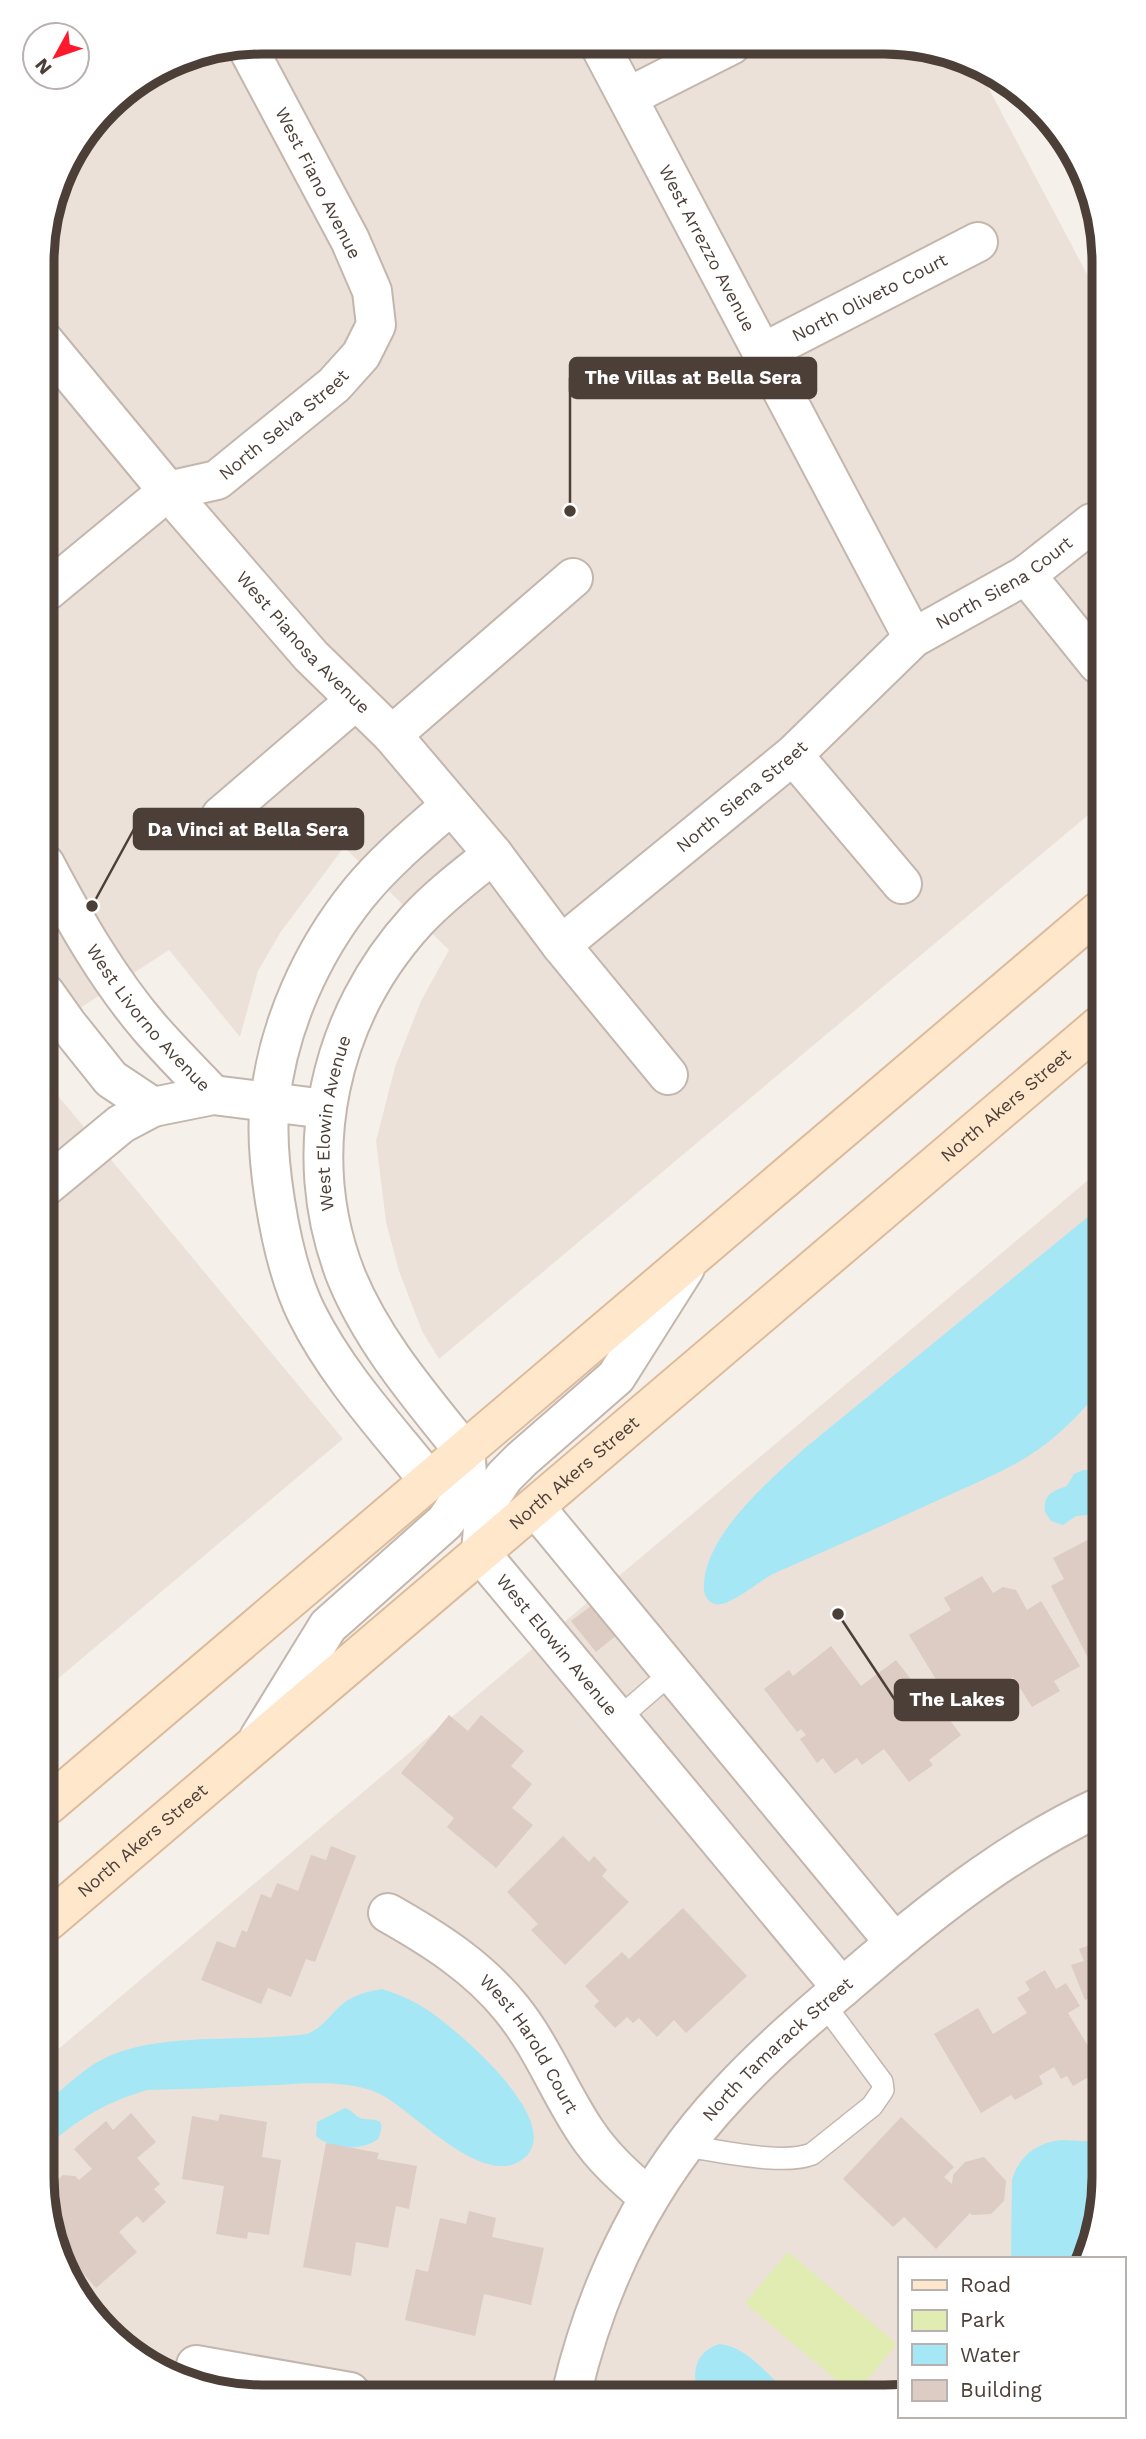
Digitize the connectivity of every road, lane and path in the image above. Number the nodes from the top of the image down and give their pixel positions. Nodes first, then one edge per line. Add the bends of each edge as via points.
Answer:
1 (605, 54) edge
2 (713, 54) edge
3 (251, 55) edge
4 (628, 97) junction
5 (978, 242) dead end
6 (376, 326) joint
7 (762, 353) junction
8 (55, 354) edge
9 (168, 491) junction
10 (1092, 523) dead end
11 (1026, 575) junction
12 (573, 578) dead end
13 (55, 585) edge
14 (913, 638) junction
15 (1092, 655) edge
16 (356, 700) junction
17 (392, 735) junction
18 (793, 755) junction
19 (451, 805) junction
20 (220, 816) dead end
21 (493, 854) junction
22 (55, 881) edge
23 (902, 884) dead end
24 (1092, 917) edge
25 (561, 945) junction
26 (55, 1007) edge
27 (1092, 1033) edge
28 (668, 1075) dead end
29 (213, 1095) junction
30 (270, 1102) junction
31 (153, 1107) junction
32 (326, 1109) junction
33 (55, 1179) edge
34 (690, 1260) junction
35 (464, 1451) junction
36 (429, 1481) junction
37 (535, 1507) junction
38 (481, 1554) junction
39 (671, 1673) junction
40 (618, 1718) junction
41 (252, 1749) junction
42 (54, 1800) edge
43 (1091, 1812) edge
44 (388, 1913) dead end
45 (54, 1916) edge
46 (895, 1943) junction
47 (833, 1996) junction
48 (684, 2146) junction
49 (649, 2199) junction
50 (196, 2365) dead end
51 (310, 2385) edge
52 (574, 2385) edge

1 - 4 street, West Arrezzo Avenue
2 - 4 street
3 - 6 street, West Fiano Avenue via 350,240 372,290
4 - 7 street, West Arrezzo Avenue
5 - 7 street, North Oliveto Court
6 - 9 street, North Selva Street via 361,355 334,385 217,480
7 - 14 street, West Arrezzo Avenue
8 - 9 street, West Pianosa Avenue
9 - 13 street
9 - 16 street, West Pianosa Avenue via 311,656
10 - 11 street, North Siena Court
11 - 14 street, North Siena Court
11 - 15 street
12 - 17 street
14 - 18 street, North Siena Street
16 - 17 street, West Pianosa Avenue
16 - 20 street
17 - 19 street, West Pianosa Avenue
18 - 23 street
18 - 25 street, North Siena Street
19 - 21 street, West Pianosa Avenue
19 - 30 street via 401,848 358,894 322,947 280,1045
21 - 25 street, West Pianosa Avenue
21 - 32 street, West Elowin Avenue via 440,897 382,965 337,1056
22 - 29 street, West Livorno Avenue via 128,999
24 - 34 main road
25 - 28 street, West Pianosa Avenue
26 - 31 street via 111,1079
27 - 37 main road, North Akers Street
29 - 30 street, West Livorno Avenue
29 - 31 street, West Livorno Avenue
30 - 32 street, West Livorno Avenue
30 - 36 street via 271,1173 279,1227 305,1311 348,1380
31 - 33 street, West Livorno Avenue via 121,1124
32 - 35 street, West Elowin Avenue via 323,1182 346,1275 390,1358
34 - 35 main road
34 - 38 street via 616,1377 504,1478 484,1514
35 - 36 main road
35 - 41 street via 467,1485 452,1514 328,1626
36 - 42 main road
37 - 38 main road, North Akers Street
37 - 39 street
38 - 40 street, West Elowin Avenue
38 - 41 main road, North Akers Street
39 - 40 lane
39 - 46 street
40 - 47 street, West Elowin Avenue
41 - 45 main road, North Akers Street
43 - 46 street, North Tamarack Street via 1004,1862
44 - 49 street, West Harold Court via 439,1942 482,1976 534,2039 586,2132 609,2162
46 - 47 street, North Tamarack Street
47 - 48 street, North Tamarack Street via 726,2095
47 - 48 lane via 882,2082 883,2090 872,2106 804,2157
48 - 49 street, North Tamarack Street
49 - 52 street, North Tamarack Street via 599,2301
50 - 51 street

